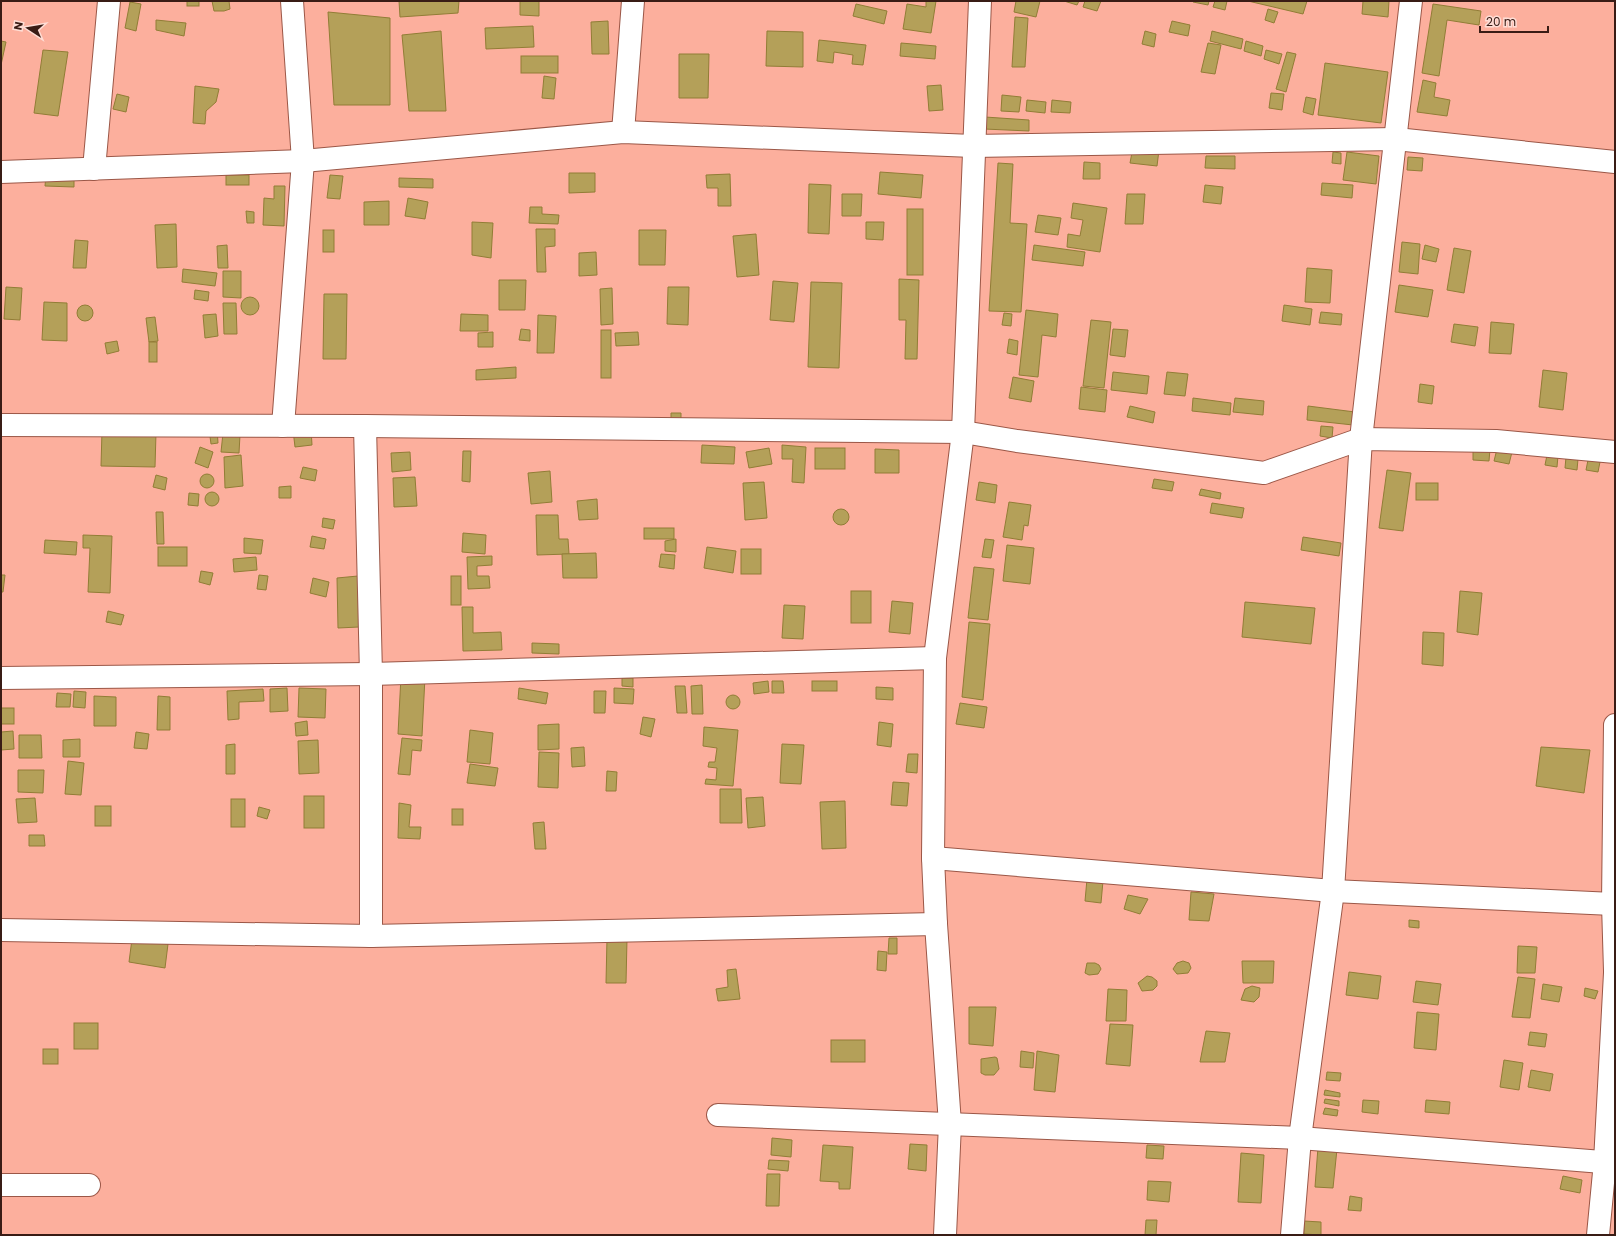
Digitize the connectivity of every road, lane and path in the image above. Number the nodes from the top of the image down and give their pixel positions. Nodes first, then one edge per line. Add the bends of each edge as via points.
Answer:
1 (109, 1) edge
2 (292, 1) edge
3 (633, 1) edge
4 (980, 1) edge
5 (1411, 1) edge
6 (623, 132) junction
7 (1396, 139) junction
8 (973, 146) junction
9 (303, 161) junction
10 (1615, 162) edge
11 (94, 169) junction
12 (1, 172) edge
13 (1, 425) edge
14 (283, 426) junction
15 (364, 426) junction
16 (963, 432) junction
17 (1361, 439) junction
18 (1615, 452) edge
19 (935, 658) junction
20 (371, 674) junction
21 (1, 678) edge
22 (1615, 736) edge
23 (933, 858) junction
24 (1333, 891) junction
25 (1613, 904) junction
26 (936, 924) junction
27 (1, 930) edge
28 (371, 936) junction
29 (1615, 972) edge
30 (718, 1115) dead end
31 (950, 1124) junction
32 (1300, 1138) junction
33 (1610, 1162) edge
34 (1, 1185) edge
35 (89, 1186) dead end
36 (945, 1235) edge
37 (1292, 1235) edge
38 (1598, 1235) edge

1 - 11 street
2 - 9 street
3 - 6 street
4 - 8 street
5 - 7 street
6 - 8 street
6 - 9 street
7 - 8 street
7 - 10 street
7 - 17 street
8 - 16 street
9 - 11 street
9 - 14 street
11 - 12 street
13 - 14 street
14 - 15 street
15 - 16 street
15 - 20 street
16 - 17 street via 1264,473
16 - 19 street
17 - 18 street via 1496,442
17 - 24 street
19 - 20 street
19 - 23 street
20 - 21 street
20 - 28 street
22 - 25 street
23 - 24 street
23 - 26 street
24 - 25 street
24 - 32 street
25 - 29 street
26 - 28 street
26 - 31 street
27 - 28 street
29 - 33 street
30 - 31 street
31 - 32 street
31 - 36 street
32 - 33 street
32 - 37 street
33 - 38 street
34 - 35 street

